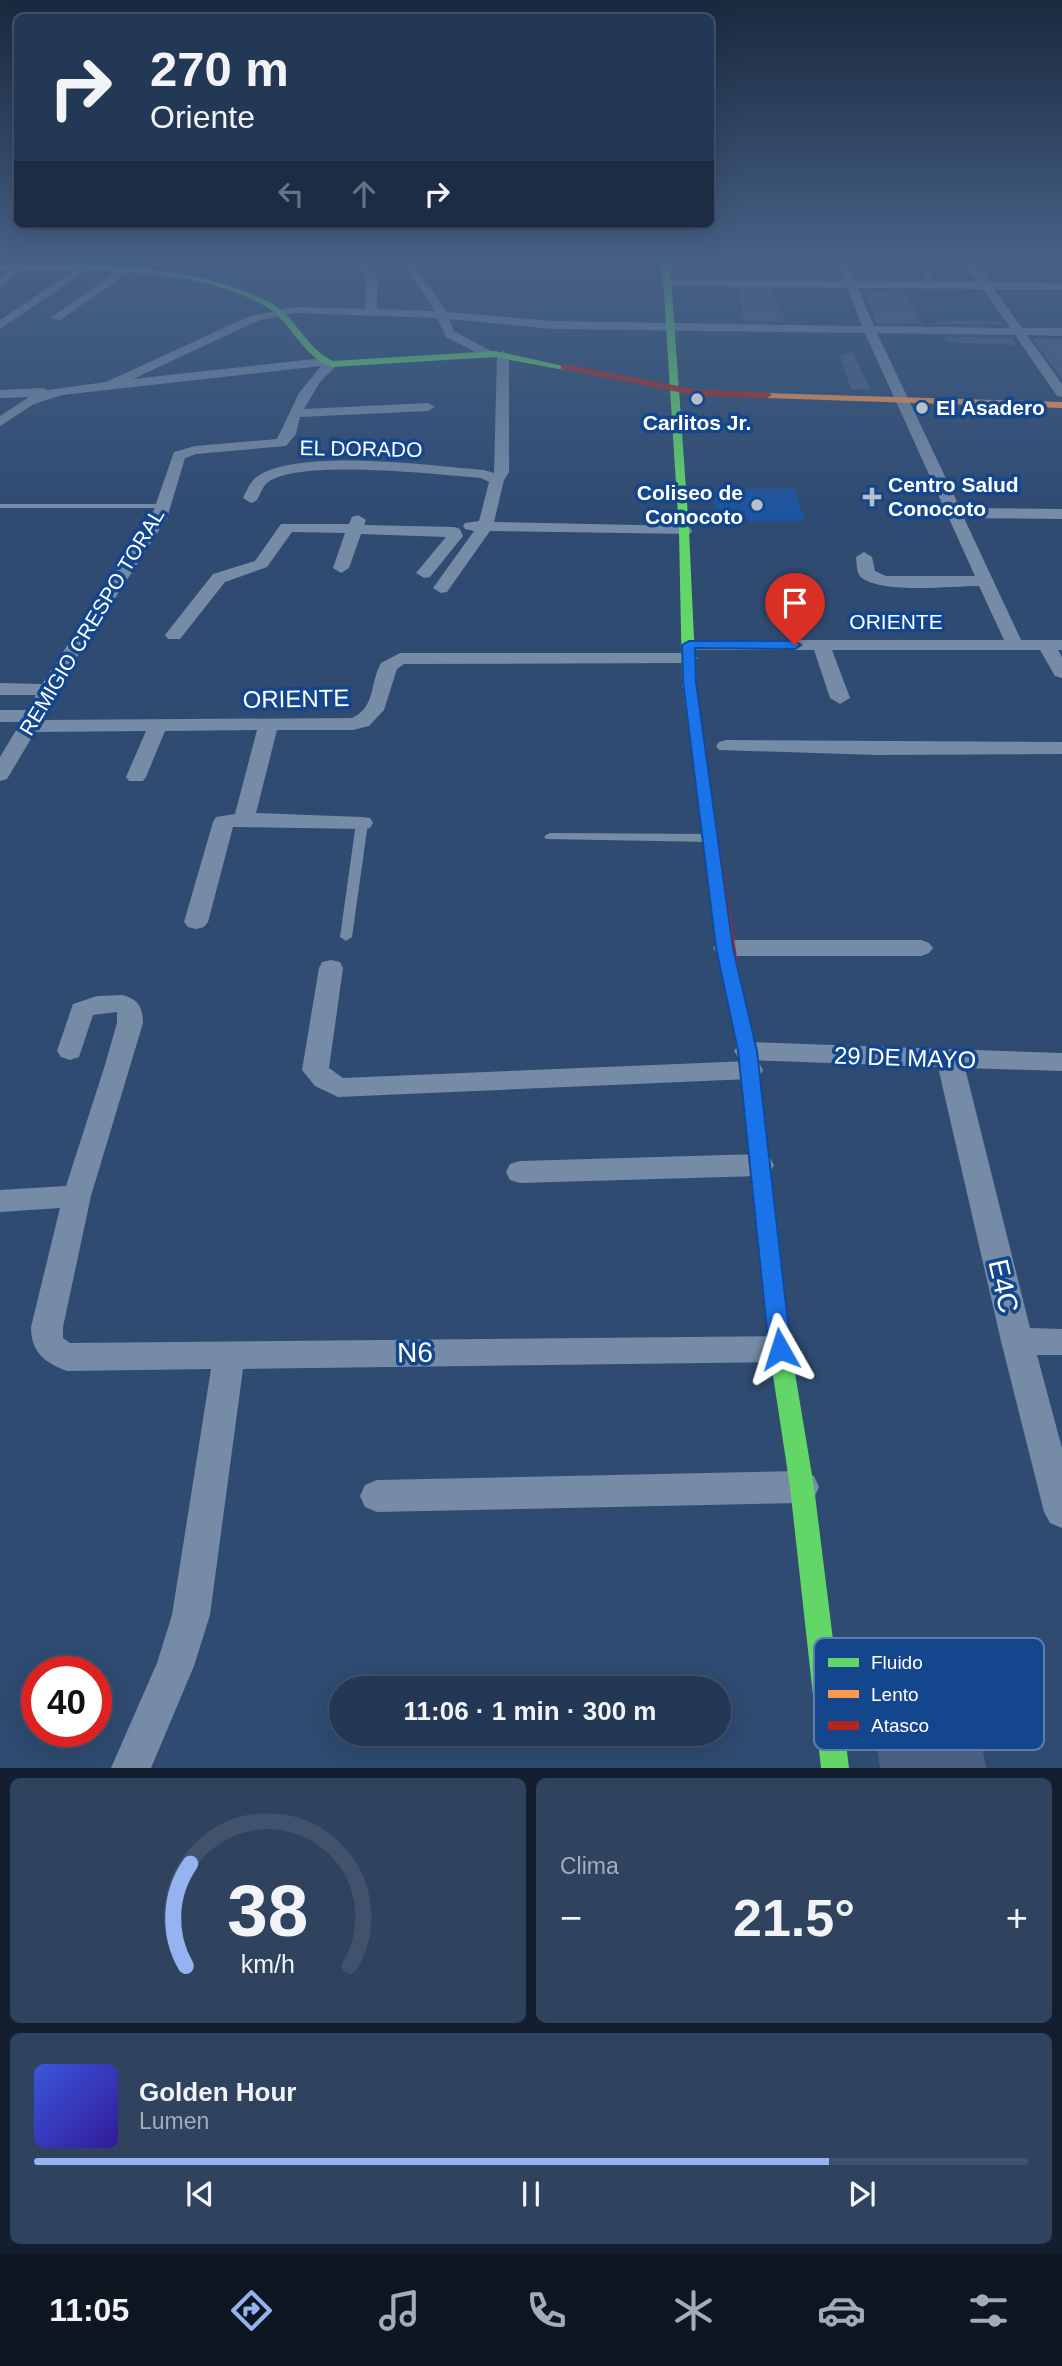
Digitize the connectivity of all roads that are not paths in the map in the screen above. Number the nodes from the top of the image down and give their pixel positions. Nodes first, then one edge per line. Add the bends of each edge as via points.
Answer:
1 (195, 346) edge
2 (306, 346) edge
3 (475, 346) edge
4 (672, 346) edge
5 (877, 346) edge
6 (1028, 346) edge
7 (495, 355) junction
8 (327, 363) junction
9 (108, 386) junction
10 (673, 390) junction
11 (60, 391) junction
12 (1062, 393) edge
13 (0, 394) edge
14 (901, 399) junction
15 (1062, 405) edge
16 (428, 407) dead end
17 (295, 413) junction
18 (0, 422) edge
19 (491, 477) junction
20 (251, 498) dead end
21 (0, 506) edge
22 (163, 506) junction
23 (955, 513) junction
24 (1062, 514) edge
25 (313, 518) dead end
26 (357, 524) junction
27 (485, 527) junction
28 (684, 531) junction
29 (864, 557) dead end
30 (341, 568) dead end
31 (424, 573) dead end
32 (986, 581) junction
33 (441, 587) dead end
34 (174, 635) dead end
35 (821, 645) junction
36 (1015, 645) junction
37 (1054, 645) edge
38 (689, 651) junction
39 (1062, 672) edge
40 (0, 689) edge
41 (49, 690) junction
42 (840, 698) dead end
43 (0, 716) edge
44 (32, 721) junction
45 (268, 724) junction
46 (158, 725) junction
47 (1024, 736) dead end
48 (1062, 736) edge
49 (726, 746) dead end
50 (1062, 748) edge
51 (0, 775) edge
52 (136, 777) dead end
53 (244, 819) junction
54 (362, 823) joint
55 (550, 837) dead end
56 (710, 838) junction
57 (195, 922) dead end
58 (346, 937) dead end
59 (725, 948) junction
60 (921, 948) dead end
61 (331, 968) dead end
62 (70, 1051) dead end
63 (950, 1060) junction
64 (749, 1061) junction
65 (1062, 1062) edge
66 (760, 1165) junction
67 (520, 1172) dead end
68 (77, 1196) junction
69 (0, 1201) edge
70 (1017, 1341) junction
71 (1062, 1342) edge
72 (780, 1349) junction
73 (51, 1350) joint
74 (229, 1354) junction
75 (802, 1487) junction
76 (377, 1496) dead end
77 (1062, 1512) edge
78 (820, 1638) edge
79 (833, 1750) edge
80 (131, 1768) edge
81 (835, 1768) edge

1 - 9 street
2 - 8 street
3 - 7 street
4 - 10 street
5 - 14 street
6 - 12 street
7 - 8 street
7 - 10 street
7 - 19 street via 502,472
8 - 9 street
8 - 17 street, REMIGIO CRESPO TORAL
9 - 11 street
10 - 14 street
10 - 28 street
11 - 13 street
11 - 18 street via 29,401
14 - 15 street
14 - 23 street
16 - 17 street
17 - 22 street, REMIGIO CRESPO TORAL via 288,438 281,443 179,455
19 - 20 street, EL DORADO via 294,468 260,480
19 - 27 street
21 - 22 lane
22 - 41 street, REMIGIO CRESPO TORAL
23 - 24 street
23 - 32 street
25 - 26 street
26 - 27 street
26 - 30 street
26 - 31 street via 454,532
26 - 34 street via 287,527 261,564 219,578
27 - 28 street
27 - 33 street
28 - 38 street
29 - 32 street via 867,573 884,581
32 - 36 street
35 - 36 street, ORIENTE
35 - 38 street, ORIENTE
35 - 42 street
36 - 37 street, ORIENTE
37 - 39 street
38 - 45 street, ORIENTE via 400,659 389,664 375,712 364,722
38 - 56 street
40 - 41 street
41 - 44 street, REMIGIO CRESPO TORAL
43 - 44 street, ORIENTE
44 - 46 street, ORIENTE
44 - 51 street, REMIGIO CRESPO TORAL
45 - 46 street, ORIENTE
45 - 53 street
46 - 52 street
47 - 48 street
49 - 50 street
53 - 54 street
53 - 57 street via 224,822
54 - 58 lane
55 - 56 lane
56 - 59 street
59 - 60 street
59 - 64 street
61 - 64 street, 29 DE MAYO via 315,1070 338,1088
62 - 68 street via 82,1010 122,1003 130,1009 130,1023
63 - 64 street, 29 DE MAYO
63 - 65 street, 29 DE MAYO
63 - 70 street, E4C
64 - 66 street
66 - 67 street
66 - 72 street
68 - 69 street
68 - 73 street via 47,1326
70 - 71 street
70 - 77 street, E4C
72 - 74 street, N6
72 - 75 street
73 - 74 street, N6 via 67,1357
74 - 80 street via 191,1615 175,1666
75 - 76 street
75 - 78 street
79 - 81 street

